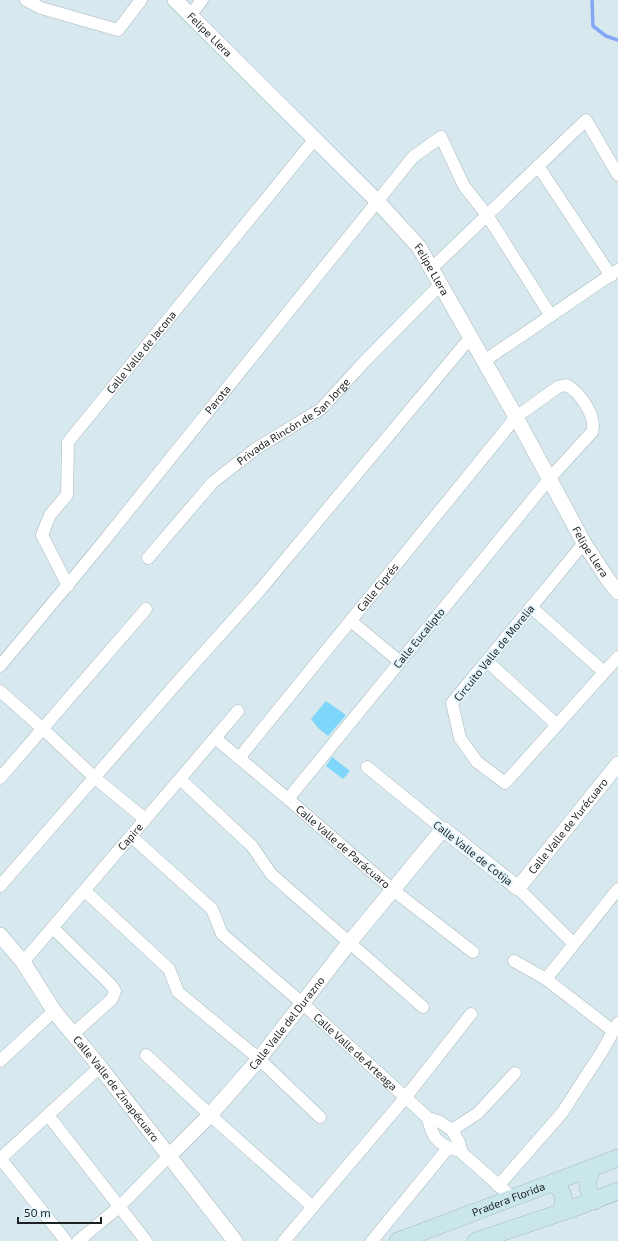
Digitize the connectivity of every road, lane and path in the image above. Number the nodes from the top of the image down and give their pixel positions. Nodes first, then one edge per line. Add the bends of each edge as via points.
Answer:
1 (26, 0) edge
2 (142, 0) edge
3 (175, 0) edge
4 (202, 0) edge
5 (44, 4) edge
6 (190, 16) junction
7 (314, 140) junction
8 (538, 166) junction
9 (618, 175) edge
10 (377, 201) junction
11 (487, 215) junction
12 (431, 269) junction
13 (615, 273) edge
14 (440, 285) junction
15 (551, 316) junction
16 (470, 338) junction
17 (484, 361) junction
18 (516, 417) junction
19 (550, 478) junction
20 (584, 543) junction
21 (148, 558) dead end
22 (68, 586) junction
23 (618, 592) edge
24 (531, 607) junction
25 (146, 609) dead end
26 (351, 621) junction
27 (618, 657) edge
28 (487, 661) junction
29 (400, 662) junction
30 (0, 666) edge
31 (604, 672) junction
32 (0, 691) edge
33 (238, 711) dead end
34 (557, 725) junction
35 (43, 728) junction
36 (215, 738) junction
37 (239, 758) junction
38 (618, 764) edge
39 (367, 767) dead end
40 (0, 778) edge
41 (95, 778) junction
42 (180, 779) junction
43 (288, 799) junction
44 (145, 819) junction
45 (443, 829) junction
46 (131, 836) junction
47 (0, 886) edge
48 (518, 888) junction
49 (618, 889) edge
50 (393, 890) junction
51 (84, 891) junction
52 (53, 928) junction
53 (0, 935) edge
54 (349, 943) junction
55 (574, 944) junction
56 (473, 952) dead end
57 (514, 961) dead end
58 (23, 962) junction
59 (546, 979) junction
60 (302, 1003) junction
61 (423, 1007) dead end
62 (54, 1011) junction
63 (472, 1014) dead end
64 (615, 1027) edge
65 (73, 1034) junction
66 (146, 1055) dead end
67 (259, 1059) junction
68 (0, 1061) edge
69 (100, 1067) junction
70 (515, 1073) dead end
71 (404, 1098) junction
72 (48, 1115) junction
73 (210, 1115) junction
74 (320, 1117) dead end
75 (428, 1118) junction
76 (452, 1130) junction
77 (448, 1148) junction
78 (462, 1152) junction
79 (169, 1156) junction
80 (0, 1158) edge
81 (618, 1158) edge
82 (592, 1168) junction
83 (553, 1183) junction
84 (498, 1186) junction
85 (618, 1191) edge
86 (513, 1198) junction
87 (594, 1201) junction
88 (119, 1207) junction
89 (313, 1207) junction
90 (561, 1212) junction
91 (484, 1239) edge
92 (66, 1241) edge
93 (78, 1241) edge
94 (146, 1241) edge
95 (235, 1241) edge
96 (284, 1241) edge
97 (372, 1241) edge
98 (398, 1241) edge

1 - 5 street
2 - 5 street via 118,30
3 - 6 street, Felipe Llera
4 - 6 street
6 - 7 street, Felipe Llera
7 - 10 street, Felipe Llera
7 - 22 street, Calle Valle de Jacona via 68,442 67,495 50,515 42,535
8 - 9 street via 586,120
8 - 11 street
8 - 13 street
10 - 11 street, Parota via 413,157 441,137 464,186
10 - 12 street, Felipe Llera via 419,247
10 - 22 street, Parota
11 - 12 street
11 - 15 street
12 - 14 street, Felipe Llera
13 - 15 street
14 - 16 street, Felipe Llera
14 - 21 street, Privada Rincón de San Jorge via 321,409 257,448 213,482
15 - 17 street
16 - 17 street, Felipe Llera
16 - 41 street via 260,590
17 - 18 street, Felipe Llera
18 - 19 street, Felipe Llera
18 - 19 street, Calle Ciprés via 558,387 566,385 572,387 586,403 594,426 592,432
18 - 26 street, Calle Ciprés
19 - 20 street, Felipe Llera
19 - 29 street, Calle Eucalipto
20 - 23 street, Felipe Llera
20 - 24 street, Circuito Valle de Morelia
22 - 30 street, Parota
24 - 28 street, Circuito Valle de Morelia
24 - 31 street
25 - 35 street
26 - 29 street
26 - 37 street, Calle Ciprés
27 - 31 street, Circuito Valle de Morelia
28 - 34 street
28 - 34 street, Circuito Valle de Morelia via 452,703 460,738 477,762 505,783
29 - 43 street, Calle Eucalipto
31 - 34 street, Circuito Valle de Morelia
32 - 35 street
33 - 36 street, Capire
35 - 40 street
35 - 41 street
36 - 37 street, Calle Valle de Parácuaro
36 - 42 street, Capire
37 - 43 street, Calle Valle de Parácuaro
38 - 48 street, Calle Valle de Yurécuaro
39 - 45 street, Calle Valle de Cotija
41 - 44 street
41 - 47 street
42 - 44 street, Capire
42 - 54 street via 252,846 271,874
43 - 50 street, Calle Valle de Parácuaro
44 - 46 street, Capire
45 - 48 street, Calle Valle de Cotija
45 - 50 street, Calle Valle del Durazno
46 - 51 street, Capire
46 - 60 street, Calle Valle de Arteaga via 212,909 222,934
48 - 55 street, Calle Valle de Cotija
49 - 55 street
50 - 54 street, Calle Valle del Durazno
50 - 56 street, Calle Valle de Parácuaro
51 - 52 street, Capire
51 - 67 street via 169,969 178,992
52 - 58 street, Capire
52 - 65 street via 115,991 112,999
53 - 58 street, Calle Valle de Zinapécuaro
54 - 60 street, Calle Valle del Durazno
54 - 61 street
55 - 59 street
57 - 59 street
58 - 62 street, Calle Valle de Zinapécuaro
59 - 64 street
60 - 67 street, Calle Valle del Durazno
60 - 71 street, Calle Valle de Arteaga
62 - 65 street, Calle Valle de Zinapécuaro
62 - 68 street
63 - 71 street
64 - 84 street via 562,1113
65 - 69 street, Calle Valle de Zinapécuaro
66 - 73 street
67 - 73 street, Calle Valle del Durazno
67 - 74 street
69 - 72 street
69 - 79 street, Calle Valle de Zinapécuaro
70 - 76 street via 478,1113
71 - 75 street, Calle Valle de Arteaga
71 - 89 street
72 - 80 street
72 - 88 street
73 - 79 street, Calle Valle del Durazno
73 - 89 street
75 - 76 street, Calle Valle de Arteaga
75 - 77 street via 431,1132 438,1142
76 - 78 street
77 - 78 street
77 - 97 street
78 - 84 street
79 - 88 street, Calle Valle del Durazno
79 - 95 street, Calle Valle de Zinapécuaro
80 - 92 street
81 - 82 main road, Pradera Florida
82 - 83 main road, Pradera Florida
82 - 87 main road via 587,1185
83 - 86 main road, Pradera Florida
83 - 90 main road via 560,1188 564,1196
84 - 86 street
85 - 87 main road
86 - 98 main road, Pradera Florida
87 - 90 main road
88 - 93 street, Calle Valle del Durazno
88 - 94 street
89 - 96 street
90 - 91 main road

